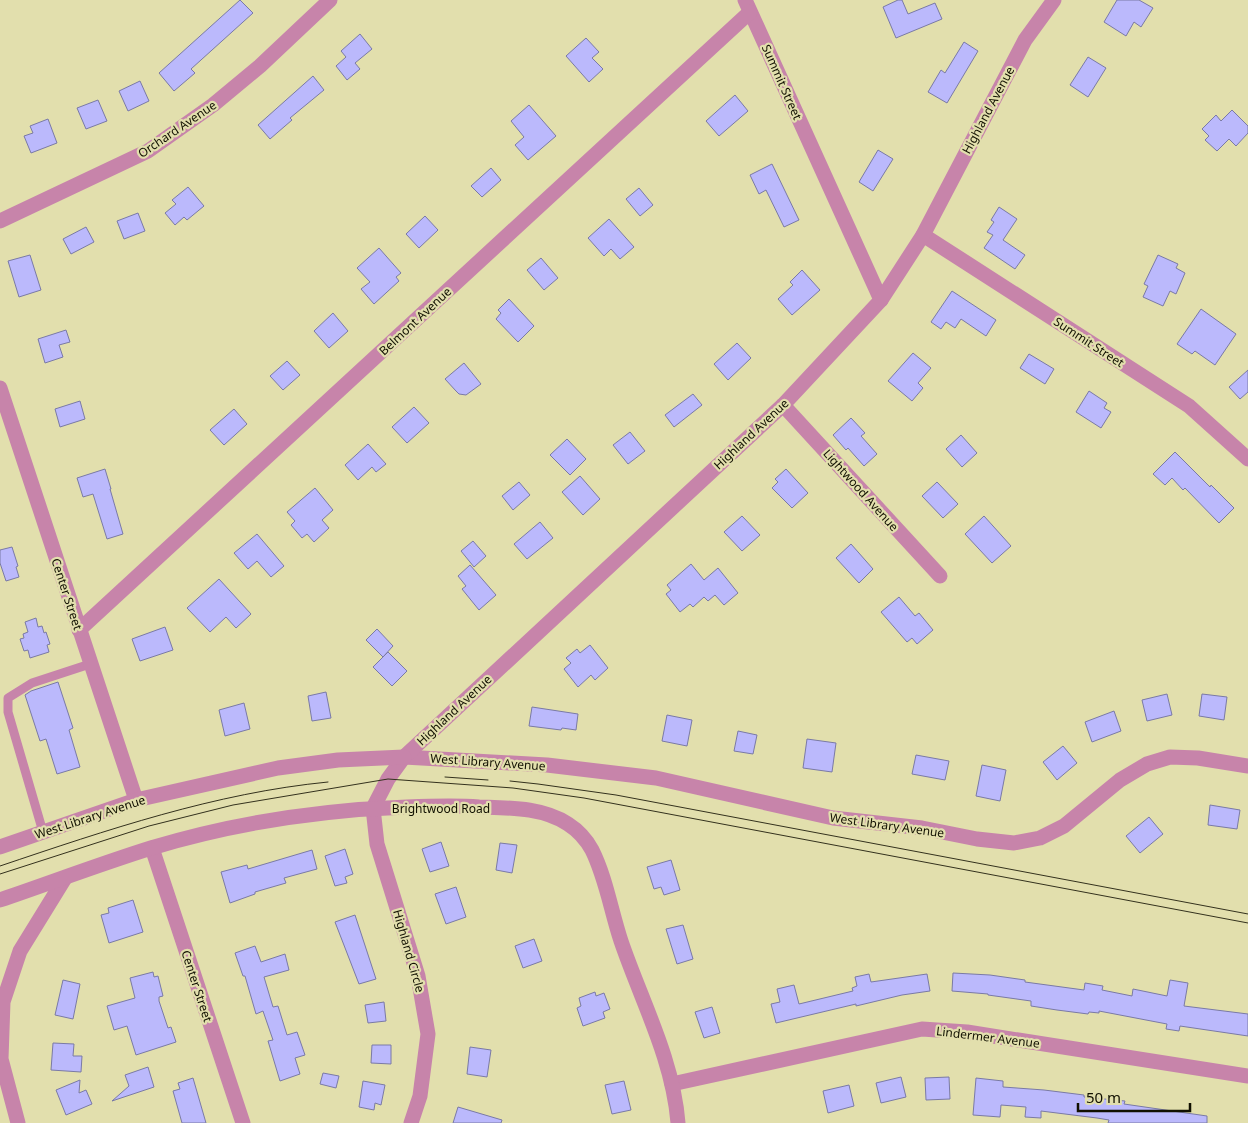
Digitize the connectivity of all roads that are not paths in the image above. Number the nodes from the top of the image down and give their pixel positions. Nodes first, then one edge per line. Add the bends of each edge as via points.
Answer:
1 (330, 0) edge
2 (1054, 0) edge
3 (748, 6) edge
4 (0, 221) edge
5 (923, 235) junction
6 (881, 300) junction
7 (0, 388) edge
8 (783, 404) junction
9 (1248, 459) edge
10 (940, 576) dead end
11 (79, 630) junction
12 (90, 664) junction
13 (404, 757) junction
14 (1248, 766) edge
15 (136, 800) junction
16 (373, 808) junction
17 (43, 832) junction
18 (0, 846) edge
19 (152, 848) junction
20 (65, 878) junction
21 (0, 900) edge
22 (1248, 1076) edge
23 (672, 1084) junction
24 (18, 1123) edge
25 (243, 1123) edge
26 (411, 1123) edge
27 (678, 1123) edge

1 - 4 street, Orchard Avenue via 214,105 148,151
2 - 5 street, Highland Avenue via 1025,40
3 - 6 street, Summit Street
3 - 11 street, Belmont Avenue
5 - 6 street, Highland Avenue
5 - 9 street, Summit Street via 1189,406
6 - 8 street, Highland Avenue
7 - 11 street, Center Street
8 - 10 street, Lightwood Avenue
8 - 13 street, Highland Avenue
11 - 12 street, Center Street
12 - 15 street, Center Street
12 - 17 lane via 32,683 8,698 8,712
13 - 14 street, West Library Avenue via 547,765 656,778 833,818 1014,843 1040,838 1064,826 1120,780 1147,764 1170,758 1198,758
13 - 15 street, West Library Avenue via 338,760 278,768
13 - 16 street, Highland Avenue
15 - 17 street, West Library Avenue
16 - 19 street, Brightwood Road via 283,818
16 - 23 street, Brightwood Road via 458,805 521,809 556,817 584,836 598,863 621,940
16 - 26 street, Highland Circle via 377,844 418,976 428,1034 420,1096
17 - 18 street, West Library Avenue
19 - 20 street, Brightwood Road
19 - 25 street, Center Street
20 - 21 street, Brightwood Road
20 - 24 street via 20,951 3,1002 1,1059
22 - 23 street, Lindermer Avenue via 966,1032 922,1029
23 - 27 street, Brightwood Road

